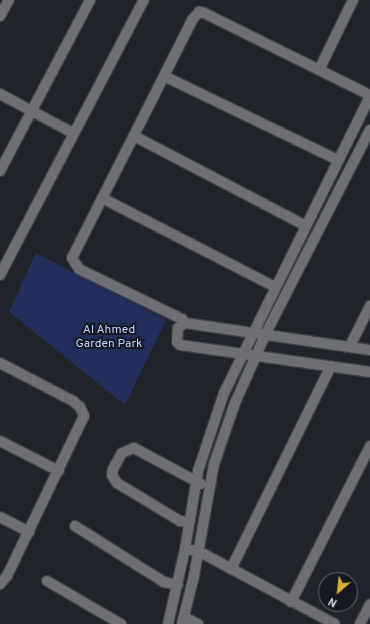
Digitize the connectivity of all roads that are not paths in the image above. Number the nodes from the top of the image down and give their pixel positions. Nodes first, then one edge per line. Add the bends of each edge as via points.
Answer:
1 (8, 0) edge
2 (90, 0) edge
3 (144, 0) edge
4 (351, 1) edge
5 (0, 16) edge
6 (319, 70) junction
7 (164, 76) junction
8 (0, 94) edge
9 (369, 101) edge
10 (31, 111) junction
11 (370, 130) edge
12 (74, 133) junction
13 (134, 136) junction
14 (338, 160) junction
15 (0, 171) edge
16 (102, 198) junction
17 (306, 226) junction
18 (0, 275) edge
19 (275, 287) junction
20 (370, 306) edge
21 (185, 323) junction
22 (252, 331) junction
23 (266, 333) junction
24 (350, 346) junction
25 (370, 350) edge
26 (242, 353) junction
27 (255, 356) junction
28 (0, 363) edge
29 (331, 366) junction
30 (370, 372) edge
31 (0, 440) edge
32 (370, 446) edge
33 (59, 471) junction
34 (196, 483) junction
35 (209, 486) junction
36 (0, 517) edge
37 (189, 522) junction
38 (76, 526) dead end
39 (29, 532) junction
40 (185, 550) junction
41 (198, 551) junction
42 (230, 569) junction
43 (47, 581) dead end
44 (0, 584) edge
45 (178, 585) junction
46 (291, 602) junction
47 (370, 604) edge
48 (183, 621) edge
49 (121, 624) edge
50 (168, 624) edge
51 (198, 624) edge
52 (335, 624) edge
53 (360, 624) edge

1 - 5 street
2 - 10 street
3 - 12 street
4 - 6 street
6 - 7 street via 199,12
6 - 9 street
7 - 13 street
7 - 14 street
8 - 10 street
9 - 14 street
10 - 12 street
10 - 15 street
11 - 23 street
12 - 18 street
13 - 16 street
13 - 17 street
14 - 17 street
16 - 19 street
16 - 21 street via 72,258 74,264 182,319
17 - 19 street
19 - 22 street
20 - 24 street
21 - 22 street
21 - 26 street via 178,328 177,342 180,345
22 - 23 street
22 - 26 street
23 - 24 street
23 - 27 street
24 - 25 street
26 - 27 street
26 - 34 street via 214,418
27 - 29 street
27 - 35 street via 214,464
28 - 33 street via 80,406 84,416 81,426
29 - 30 street
29 - 42 street
31 - 33 street
32 - 46 street
33 - 39 street
34 - 35 street
34 - 37 street
34 - 37 street via 134,448 122,453 113,469 112,475 117,483 180,521
35 - 41 street
36 - 39 street
37 - 40 street
38 - 45 street via 164,582
39 - 44 street via 7,576
40 - 41 street
40 - 45 street
41 - 42 street
41 - 48 street
42 - 46 street
43 - 49 street
45 - 50 street
46 - 52 street
47 - 53 street
48 - 51 street

